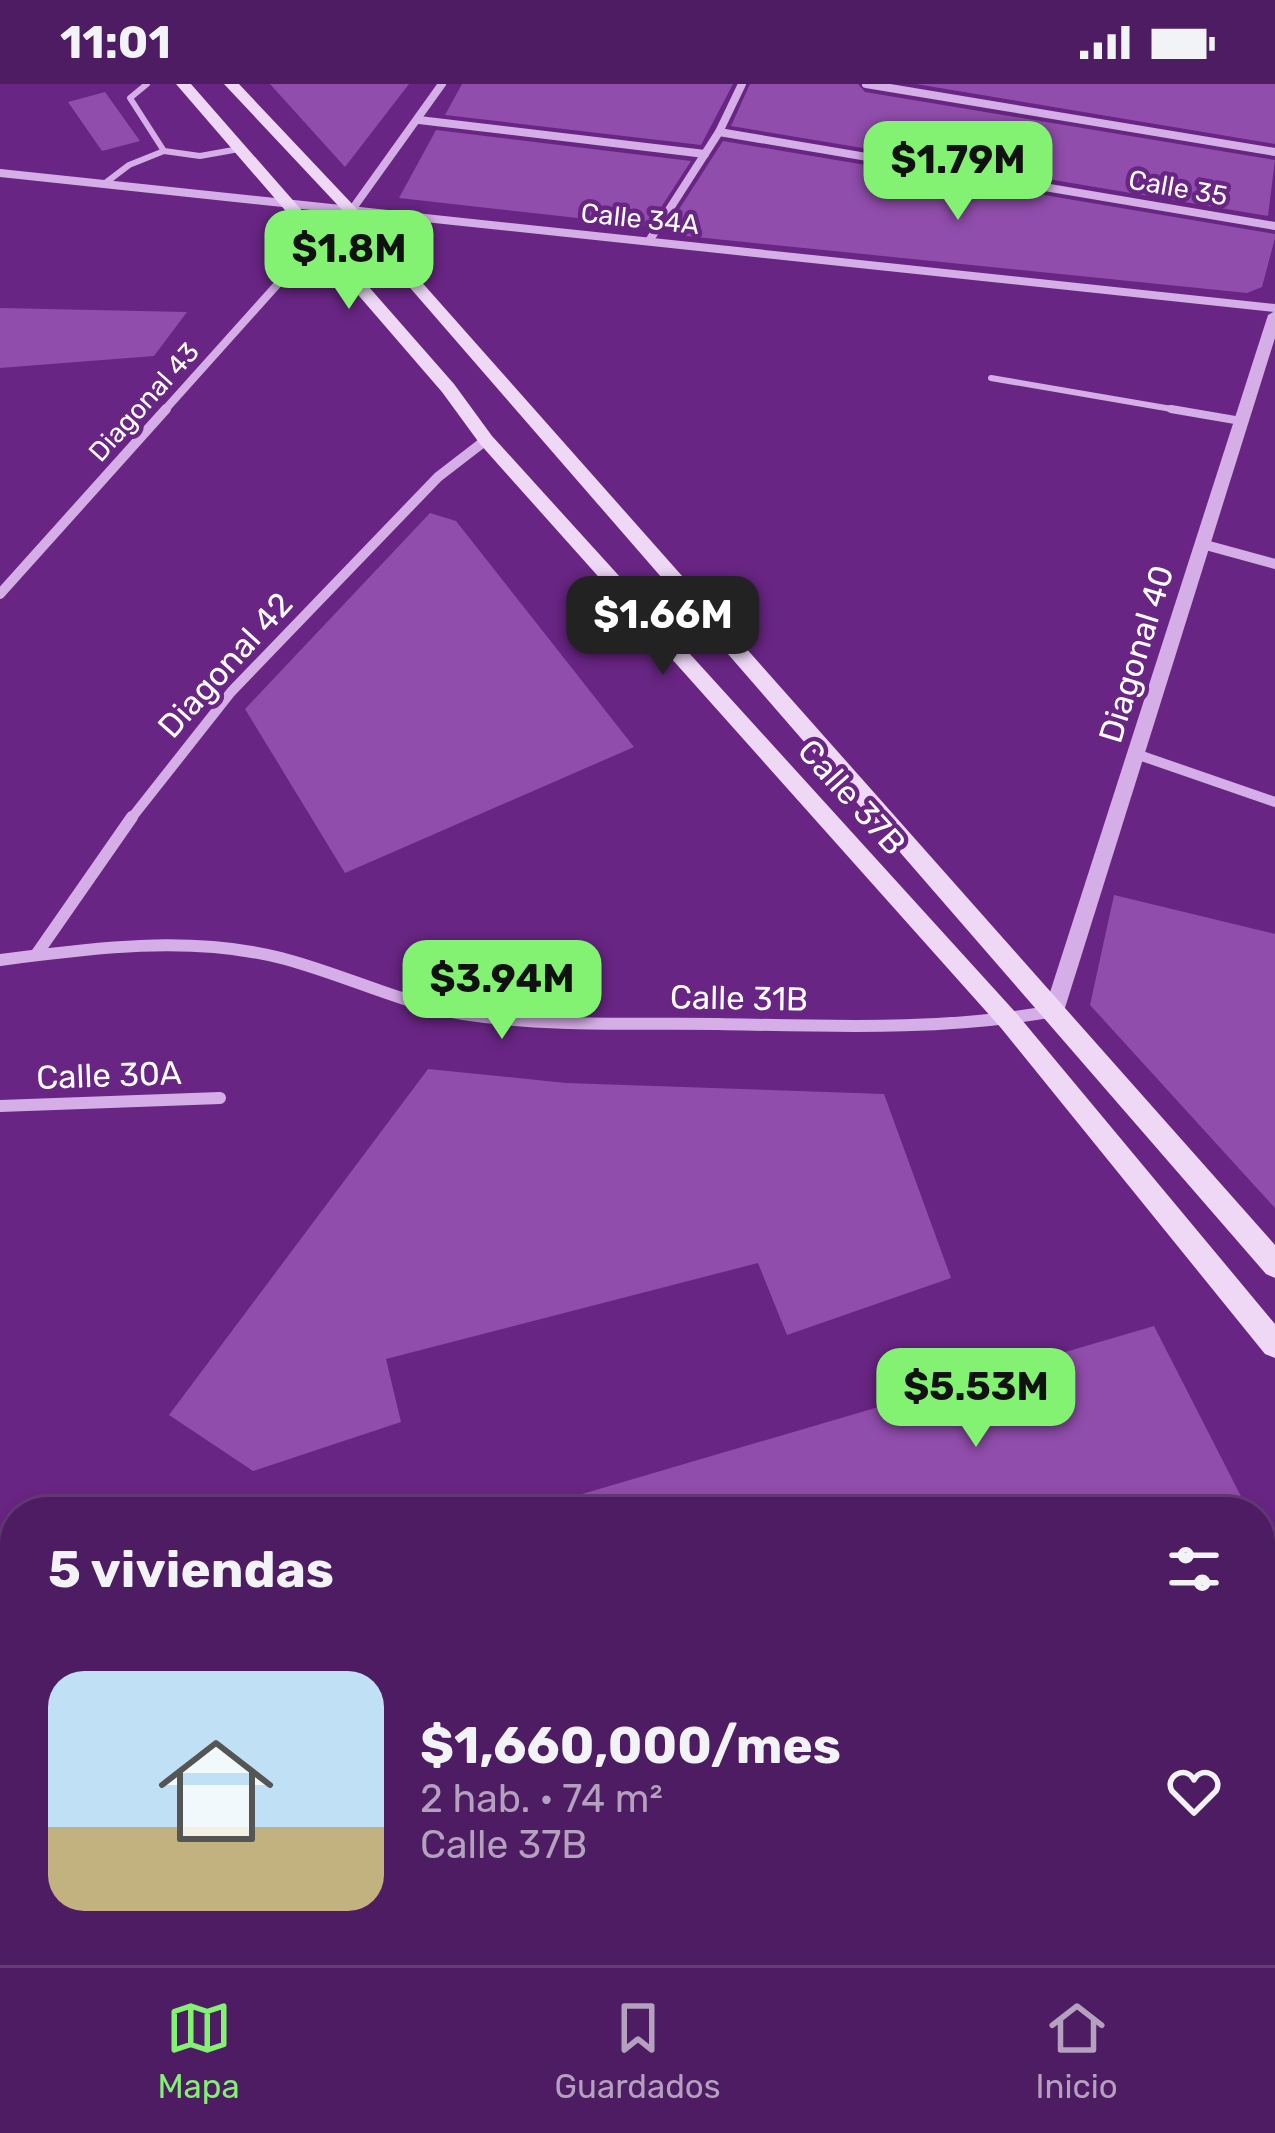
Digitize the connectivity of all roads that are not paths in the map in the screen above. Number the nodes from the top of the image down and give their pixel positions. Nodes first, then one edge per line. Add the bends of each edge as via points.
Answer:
1 (147, 84) edge
2 (183, 84) edge
3 (231, 84) edge
4 (442, 84) edge
5 (742, 84) edge
6 (866, 84) edge
7 (419, 121) junction
8 (719, 132) junction
9 (238, 149) junction
10 (164, 151) junction
11 (1275, 152) edge
12 (705, 154) junction
13 (0, 173) edge
14 (104, 184) junction
15 (285, 203) junction
16 (351, 211) junction
17 (1275, 226) edge
18 (319, 238) junction
19 (649, 241) junction
20 (1275, 312) edge
21 (1266, 376) edge
22 (991, 378) dead end
23 (1241, 421) junction
24 (486, 440) junction
25 (1202, 544) junction
26 (1275, 564) edge
27 (0, 592) edge
28 (1136, 754) junction
29 (1275, 802) edge
30 (36, 955) junction
31 (0, 960) edge
32 (1054, 1011) junction
33 (1009, 1021) junction
34 (220, 1098) dead end
35 (0, 1106) edge
36 (1275, 1265) edge
37 (1275, 1345) edge

1 - 10 lane via 130,98
2 - 9 main road, Calle 37B
3 - 16 main road, Calle 37B
4 - 7 street
5 - 8 street
6 - 11 street
7 - 12 street
7 - 16 street
8 - 12 street
8 - 17 street, Calle 35
9 - 10 lane
9 - 15 main road, Calle 37B
10 - 14 lane
12 - 19 street
13 - 14 street, Calle 34A
14 - 15 street, Calle 34A
15 - 16 street, Calle 34A
15 - 18 main road, Calle 37B
16 - 19 street, Calle 34A
16 - 32 main road, Calle 37B
18 - 24 main road, Calle 37B
18 - 27 street, Diagonal 43
19 - 20 street, Calle 34A
20 - 21 street, Diagonal 40
21 - 23 street, Diagonal 40
22 - 23 lane
23 - 25 street, Diagonal 40
24 - 30 street, Diagonal 42 via 438,477 231,692 150,791
24 - 33 main road, Calle 37B
25 - 26 street
25 - 28 street, Diagonal 40
28 - 29 street
28 - 32 street, Diagonal 40
30 - 31 street, Calle 31B
30 - 33 street, Calle 31B via 261,953 426,1006 522,1021
32 - 33 street, Calle 31B
32 - 36 main road, Calle 37B
33 - 37 main road, Calle 37B
34 - 35 street, Calle 30A

